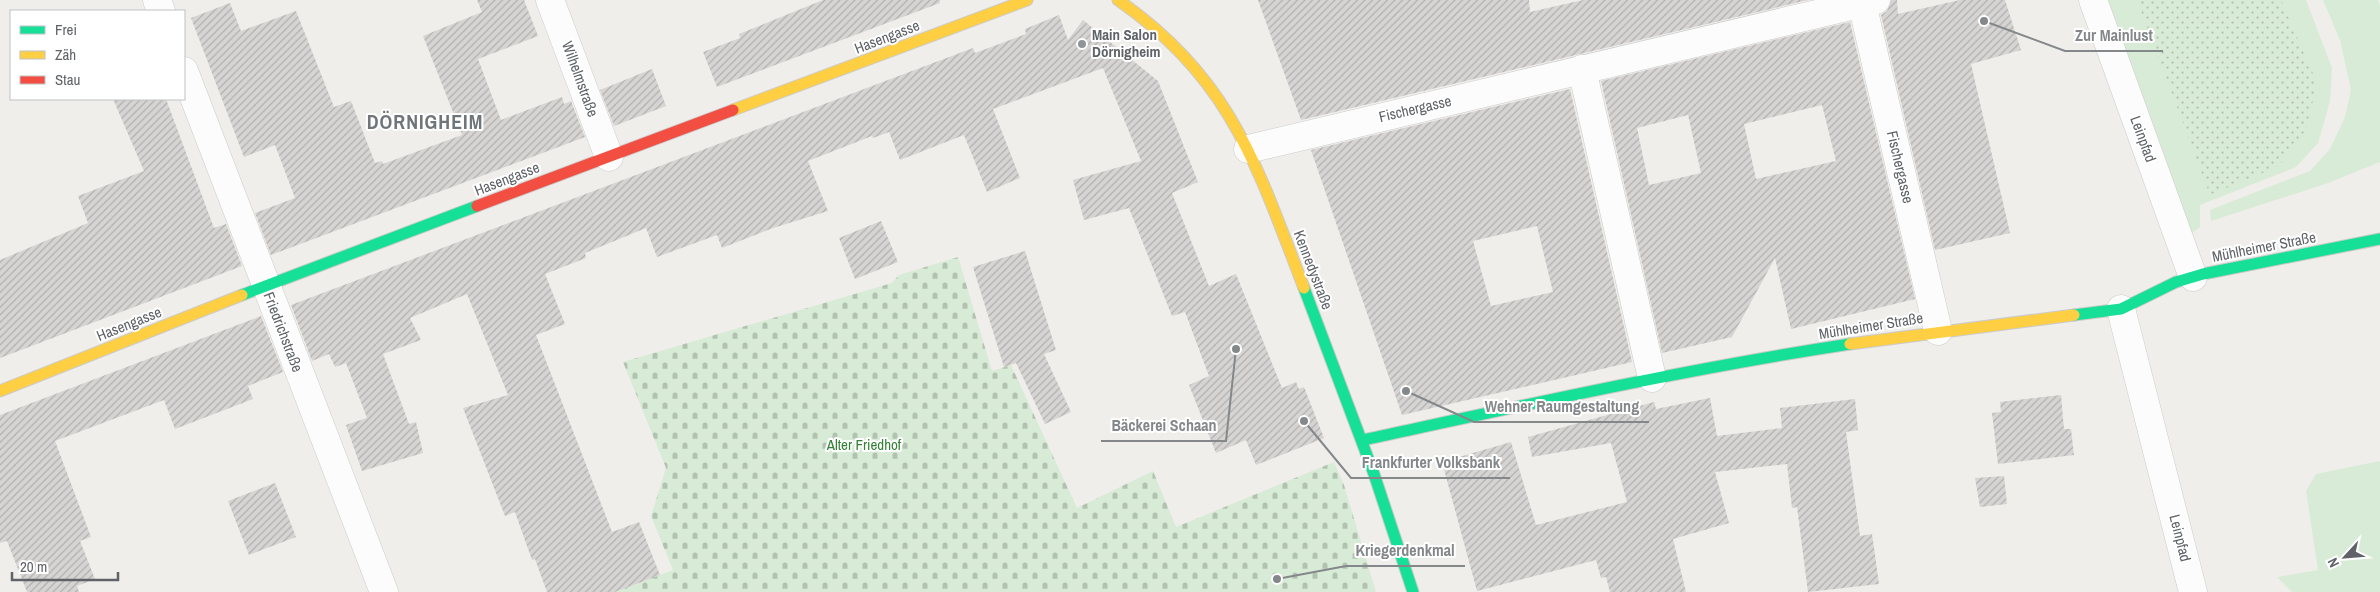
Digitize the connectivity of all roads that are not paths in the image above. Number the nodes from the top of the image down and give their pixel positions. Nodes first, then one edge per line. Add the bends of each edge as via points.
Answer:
1 (550, 0) edge
2 (1027, 0) edge
3 (1119, 0) edge
4 (2093, 0) edge
5 (1869, 2) edge
6 (1818, 7) edge
7 (1582, 69) junction
8 (185, 74) edge
9 (1248, 148) junction
10 (609, 157) junction
11 (2380, 238) edge
12 (2193, 277) junction
13 (266, 286) junction
14 (2121, 309) junction
15 (1938, 331) junction
16 (1652, 378) junction
17 (0, 391) edge
18 (1363, 440) junction
19 (384, 592) edge
20 (1413, 592) edge
21 (2194, 592) edge

1 - 10 street, Wilhelmstraße
2 - 10 street, Hasengasse
3 - 9 street, Kennedystraße via 1156,27 1202,74
4 - 12 street, Leinpfad
5 - 6 street, Fischergasse
5 - 15 street, Fischergasse
6 - 7 street, Fischergasse
7 - 9 street, Fischergasse
7 - 16 street
8 - 13 street, Friedrichstraße
9 - 18 street, Kennedystraße
10 - 13 street, Hasengasse
11 - 12 street, Mühlheimer Straße
12 - 14 street, Mühlheimer Straße
13 - 17 street, Hasengasse
13 - 19 street, Friedrichstraße
14 - 15 street, Mühlheimer Straße
14 - 21 street, Leinpfad
15 - 16 street, Mühlheimer Straße
16 - 18 street, Mühlheimer Straße
18 - 20 street, Kennedystraße

